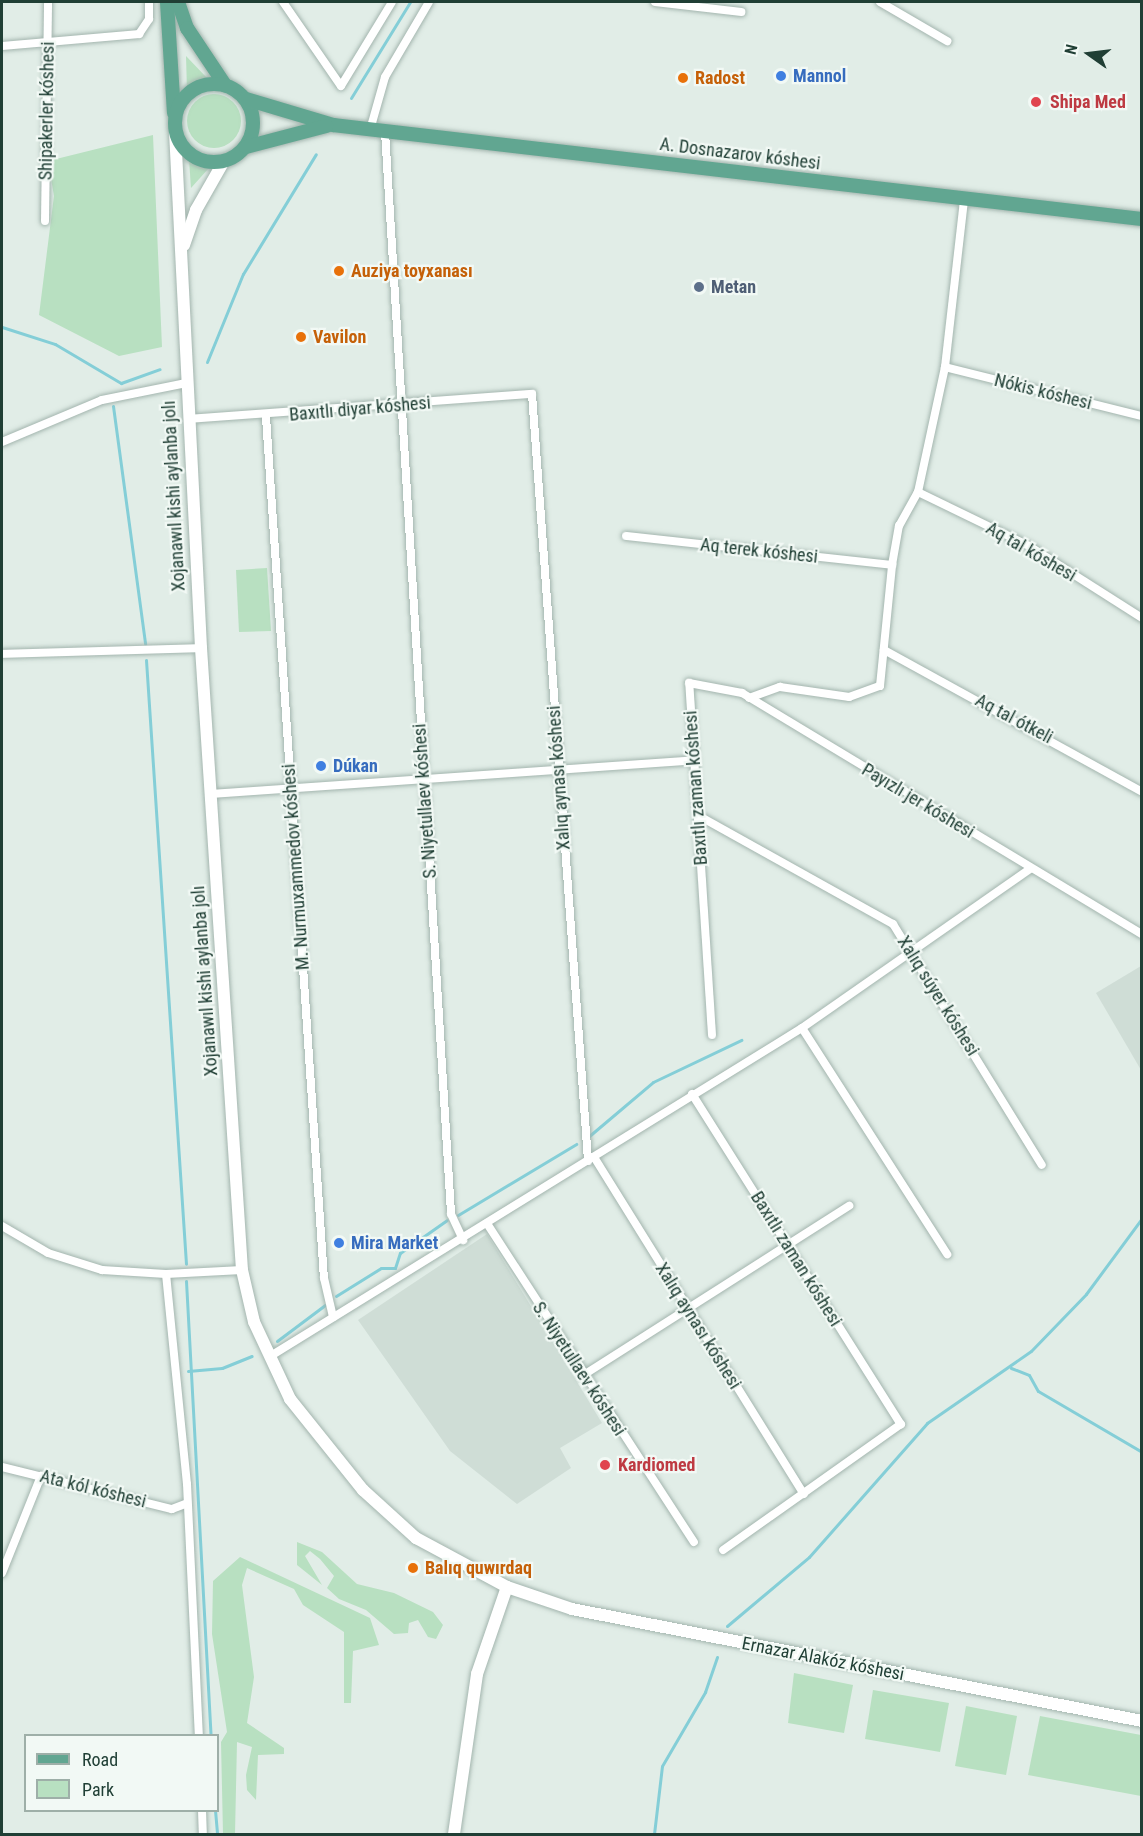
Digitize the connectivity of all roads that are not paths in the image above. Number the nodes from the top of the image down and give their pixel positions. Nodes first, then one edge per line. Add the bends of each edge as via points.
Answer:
1 (48, 2) edge
2 (149, 2) edge
3 (167, 2) edge
4 (178, 2) edge
5 (283, 2) edge
6 (392, 2) edge
7 (429, 2) edge
8 (655, 2) edge
9 (880, 2) edge
10 (741, 12) dead end
11 (48, 41) junction
12 (947, 41) dead end
13 (2, 45) edge
14 (225, 85) junction
15 (246, 99) junction
16 (333, 125) junction
17 (175, 127) junction
18 (370, 130) junction
19 (385, 131) junction
20 (246, 147) junction
21 (224, 161) junction
22 (964, 199) junction
23 (1142, 219) edge
24 (45, 221) dead end
25 (181, 261) junction
26 (945, 367) junction
27 (186, 383) junction
28 (532, 394) joint
29 (400, 406) junction
30 (1142, 416) edge
31 (266, 417) junction
32 (188, 419) junction
33 (2, 442) edge
34 (918, 492) junction
35 (626, 536) dead end
36 (892, 566) junction
37 (1142, 618) edge
38 (201, 648) junction
39 (884, 650) junction
40 (2, 654) edge
41 (689, 683) joint
42 (750, 698) junction
43 (695, 759) junction
44 (558, 768) junction
45 (423, 778) junction
46 (290, 787) junction
47 (1142, 792) edge
48 (211, 794) junction
49 (699, 816) junction
50 (1030, 869) junction
51 (1142, 934) edge
52 (911, 951) junction
53 (802, 1028) junction
54 (712, 1035) dead end
55 (692, 1094) junction
56 (591, 1159) junction
57 (1042, 1165) dead end
58 (849, 1206) dead end
59 (488, 1225) junction
60 (2, 1226) edge
61 (463, 1240) junction
62 (789, 1247) junction
63 (947, 1254) dead end
64 (242, 1270) junction
65 (166, 1274) junction
66 (688, 1311) junction
67 (333, 1317) junction
68 (269, 1357) junction
69 (582, 1377) junction
70 (2, 1467) edge
71 (41, 1476) junction
72 (804, 1494) junction
73 (185, 1504) junction
74 (694, 1542) dead end
75 (723, 1550) dead end
76 (2, 1573) edge
77 (507, 1587) junction
78 (1142, 1720) edge
79 (199, 1734) edge
80 (202, 1812) edge
81 (203, 1834) edge
82 (454, 1834) edge

1 - 11 street, Shipakerler kóshesi
2 - 11 street via 149,19 139,34
3 - 17 main road, Xojanawıl kishi aylanba jolı
4 - 14 main road via 187,28
5 - 6 street via 341,86
7 - 18 street via 385,77
8 - 10 street
9 - 12 street
11 - 13 street
11 - 24 street, Shipakerler kóshesi
14 - 15 main road
14 - 17 main road via 190,91
15 - 16 main road
15 - 20 main road via 254,123
16 - 18 main road, A. Dosnazarov kóshesi
16 - 20 main road
17 - 21 main road via 193,156
17 - 25 main road, Xojanawıl kishi aylanba jolı
18 - 19 main road, A. Dosnazarov kóshesi
19 - 22 main road, A. Dosnazarov kóshesi
19 - 29 street, S. Niyetullaev kóshesi
20 - 21 main road
21 - 25 main road, Xojanawıl kishi aylanba jolı via 196,210
22 - 23 main road, A. Dosnazarov kóshesi
22 - 26 street
25 - 27 main road, Xojanawıl kishi aylanba jolı
26 - 30 street, Nókis kóshesi
26 - 34 street
27 - 32 main road, Xojanawıl kishi aylanba jolı
27 - 33 street via 102,400
28 - 29 street, Baxıtlı diyar kóshesi
28 - 44 street, Xalıq aynası kóshesi
29 - 31 street, Baxıtlı diyar kóshesi
29 - 45 street, S. Niyetullaev kóshesi
31 - 32 street, Baxıtlı diyar kóshesi
31 - 46 street, M. Nurmuxammedov kóshesi
32 - 38 main road, Xojanawıl kishi aylanba jolı
34 - 36 street via 899,526
34 - 37 street, Aq tal kóshesi via 1029,546
35 - 36 street, Aq terek kóshesi
36 - 39 street
38 - 40 street
38 - 48 main road, Xojanawıl kishi aylanba jolı
39 - 42 street via 880,687 869,694 849,697 780,687
39 - 47 street, Aq tal ótkeli
41 - 42 street, Payızlı jer kóshesi
41 - 43 street, Baxıtlı zaman kóshesi
42 - 50 street, Payızlı jer kóshesi
43 - 44 street
43 - 49 street, Baxıtlı zaman kóshesi
44 - 45 street
44 - 56 street, Xalıq aynası kóshesi
45 - 46 street
45 - 61 street, S. Niyetullaev kóshesi via 454,1197 452,1214
46 - 48 street
46 - 67 street, M. Nurmuxammedov kóshesi via 323,1267
48 - 64 main road, Xojanawıl kishi aylanba jolı
49 - 52 street, Xalıq súyer kóshesi via 893,924
49 - 54 street, Baxıtlı zaman kóshesi
50 - 51 street, Payızlı jer kóshesi
50 - 52 street
52 - 53 street
52 - 57 street, Xalıq súyer kóshesi
53 - 55 street
53 - 63 street
55 - 56 street
55 - 62 street, Baxıtlı zaman kóshesi
56 - 59 street
56 - 66 street, Xalıq aynası kóshesi
58 - 62 street
59 - 61 street
59 - 69 street, S. Niyetullaev kóshesi
60 - 65 street via 48,1253 102,1270
61 - 67 street
62 - 66 street
62 - 72 street, Baxıtlı zaman kóshesi via 901,1424
64 - 65 street
64 - 68 main road, Xojanawıl kishi aylanba jolı
65 - 73 street via 187,1484
66 - 69 street
66 - 72 street, Xalıq aynası kóshesi
67 - 68 street
68 - 77 main road, Xojanawıl kishi aylanba jolı via 321,1443 363,1490 416,1538
69 - 74 street, S. Niyetullaev kóshesi
70 - 71 street, Ata kól kóshesi
71 - 73 street, Ata kól kóshesi via 172,1509
71 - 76 street
72 - 75 street
73 - 79 street
77 - 78 main road, Ernazar Alakóz kóshesi via 572,1609
77 - 82 main road via 477,1674
80 - 81 street

